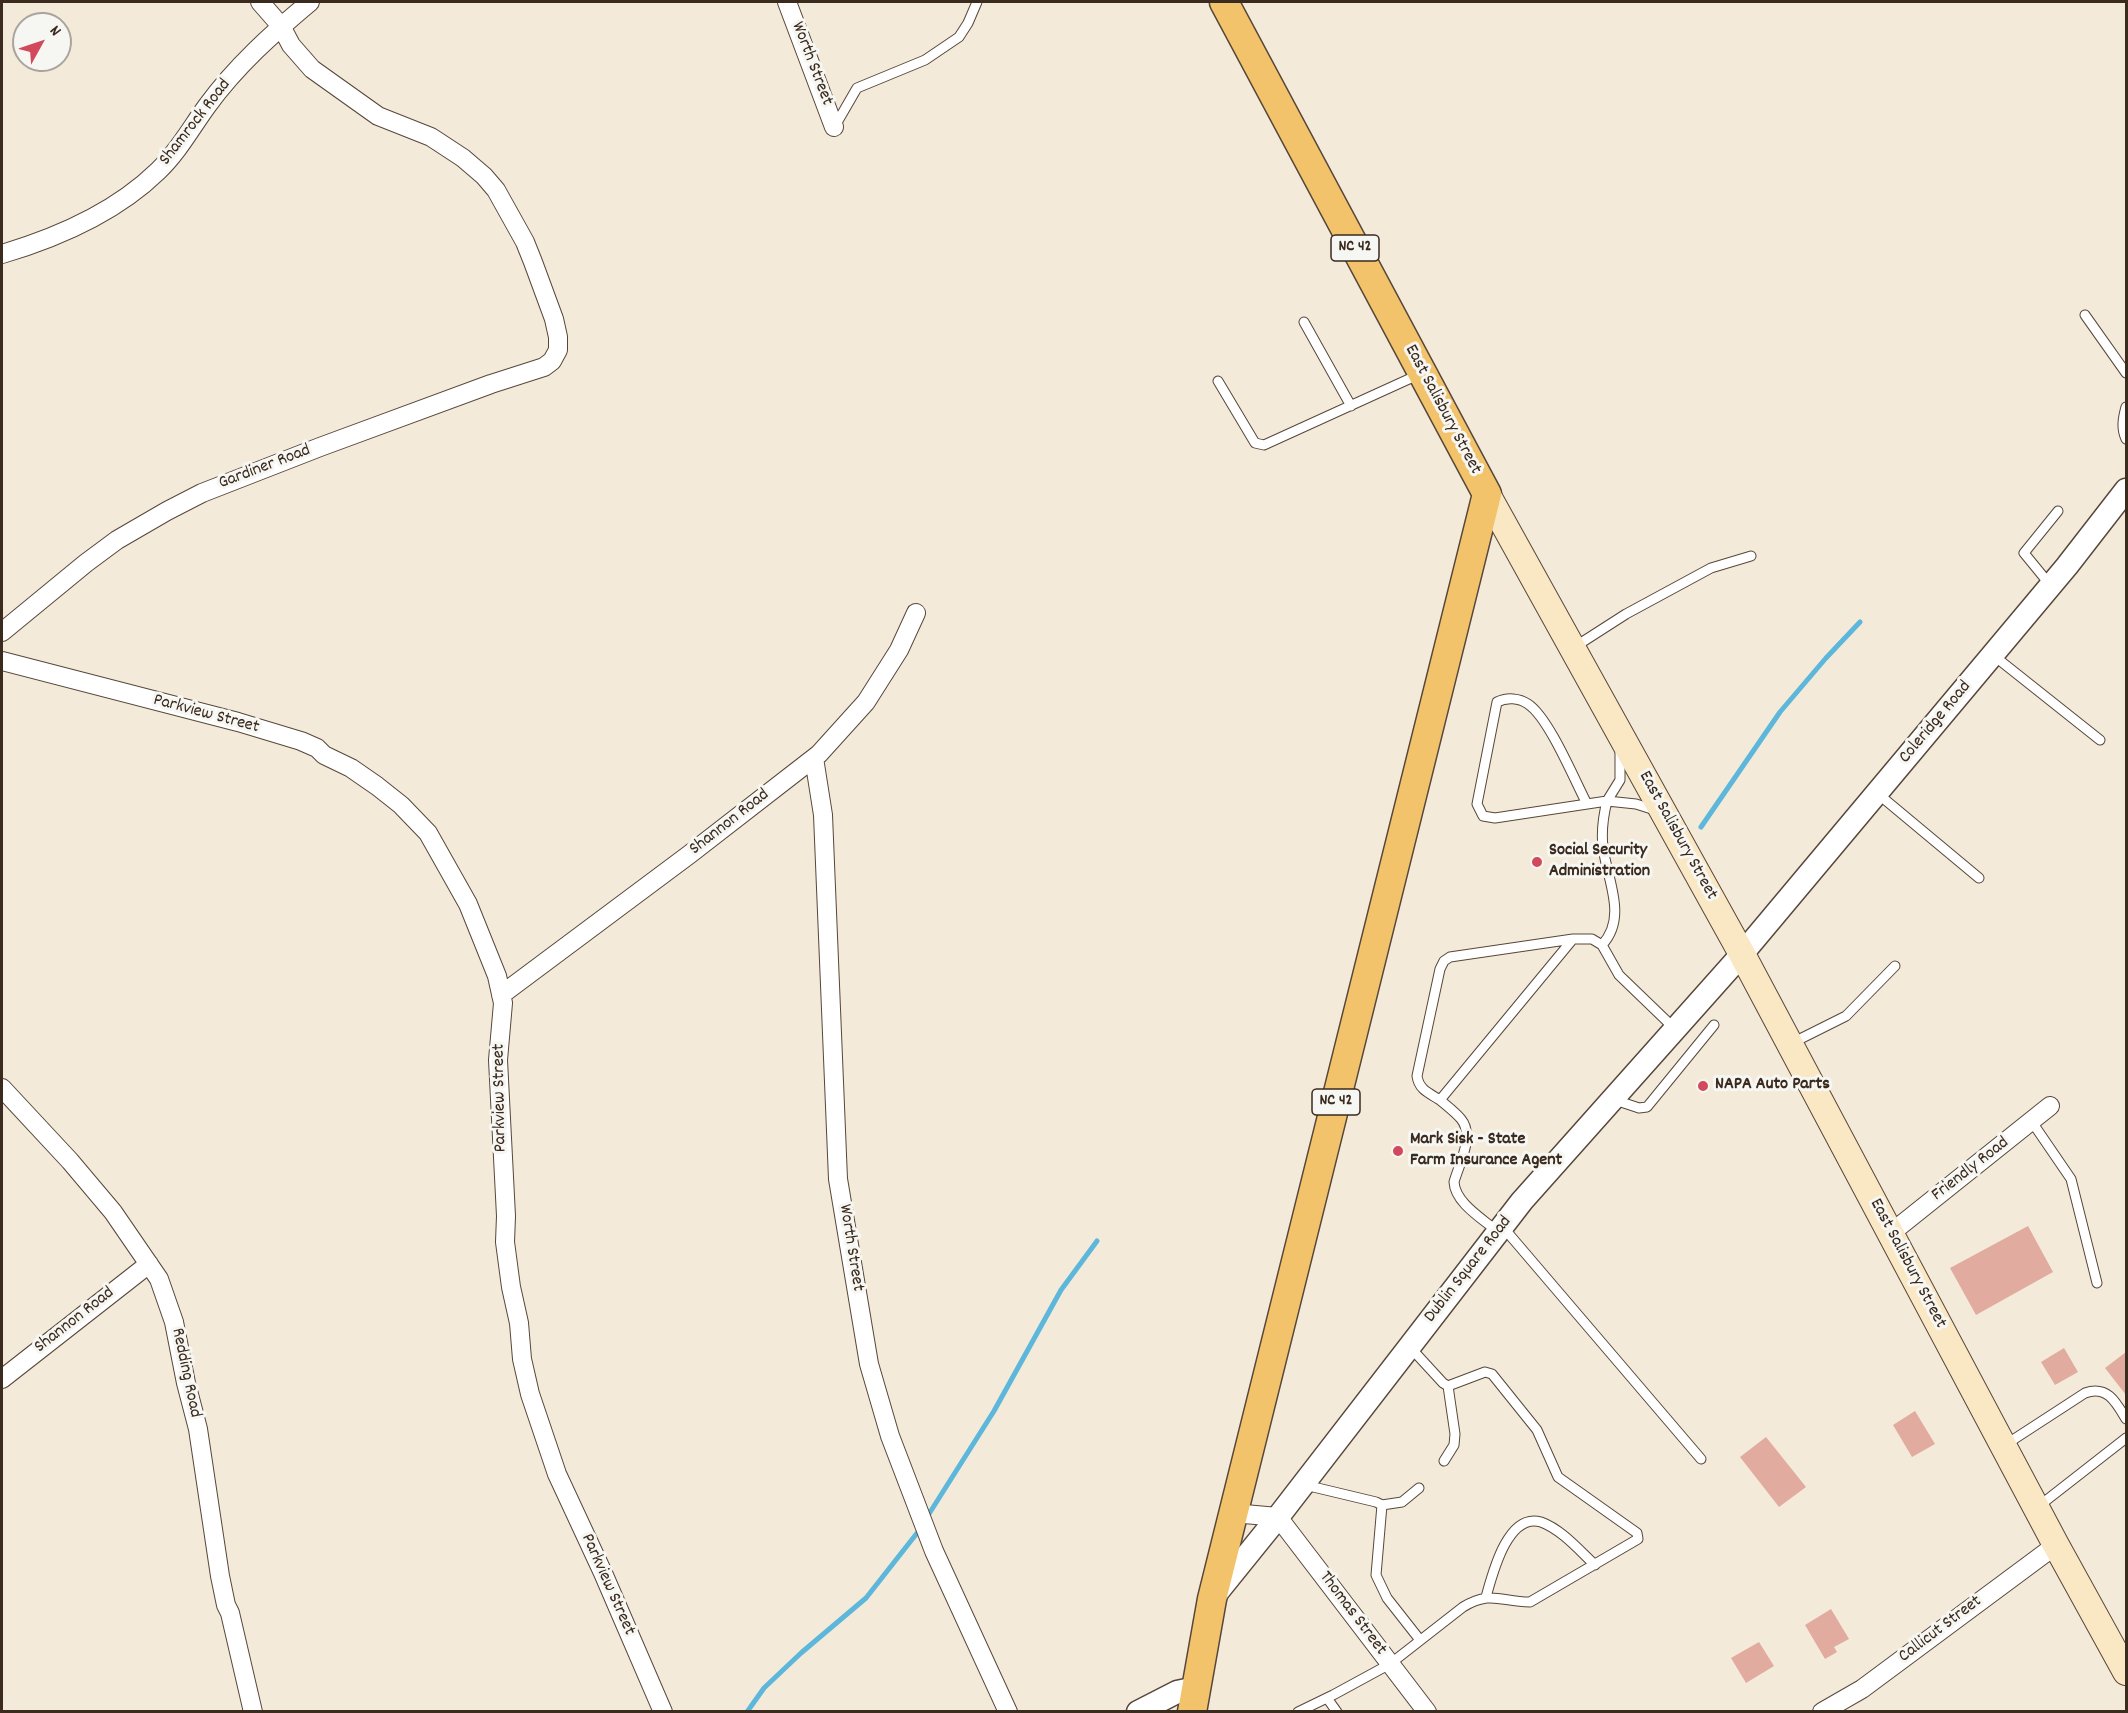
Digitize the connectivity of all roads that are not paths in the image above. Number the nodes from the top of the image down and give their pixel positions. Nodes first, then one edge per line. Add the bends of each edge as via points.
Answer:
1 (260, 2) edge
2 (310, 2) edge
3 (787, 2) edge
4 (977, 2) edge
5 (1224, 2) edge
6 (281, 26) junction
7 (834, 127) joint
8 (2, 254) edge
9 (2085, 315) dead end
10 (1304, 322) dead end
11 (1422, 373) junction
12 (2127, 373) edge
13 (1218, 381) dead end
14 (1350, 406) junction
15 (2127, 407) edge
16 (2127, 439) edge
17 (2127, 490) edge
18 (1487, 494) junction
19 (2058, 511) dead end
20 (1751, 556) dead end
21 (2050, 586) junction
22 (916, 613) dead end
23 (2, 632) edge
24 (1573, 648) junction
25 (1993, 655) junction
26 (2, 661) edge
27 (1618, 730) junction
28 (2100, 740) dead end
29 (814, 758) junction
30 (1877, 793) junction
31 (1607, 801) junction
32 (1587, 804) junction
33 (1664, 812) junction
34 (1979, 878) dead end
35 (1573, 939) junction
36 (1602, 945) junction
37 (1742, 954) junction
38 (1895, 966) dead end
39 (501, 994) junction
40 (1714, 1025) dead end
41 (1675, 1029) junction
42 (1790, 1044) junction
43 (2, 1088) edge
44 (1613, 1099) junction
45 (1440, 1100) junction
46 (2050, 1106) dead end
47 (2032, 1122) junction
48 (1500, 1229) junction
49 (1892, 1233) junction
50 (149, 1264) junction
51 (2097, 1283) dead end
52 (1409, 1346) junction
53 (2, 1379) edge
54 (1448, 1386) junction
55 (2127, 1419) edge
56 (2127, 1437) edge
57 (2004, 1445) junction
58 (1701, 1459) dead end
59 (1444, 1461) dead end
60 (1303, 1484) junction
61 (1419, 1488) dead end
62 (1382, 1505) junction
63 (2037, 1507) junction
64 (1233, 1513) junction
65 (1278, 1517) junction
66 (2056, 1545) junction
67 (1596, 1565) junction
68 (1486, 1598) junction
69 (1212, 1599) junction
70 (1420, 1640) junction
71 (1390, 1664) junction
72 (2127, 1672) edge
73 (1327, 1698) junction
74 (1194, 1700) edge
75 (253, 1712) edge
76 (663, 1712) edge
77 (1008, 1712) edge
78 (1138, 1712) edge
79 (1298, 1712) edge
80 (1337, 1712) edge
81 (1427, 1712) edge
82 (1822, 1712) edge

1 - 6 street
2 - 6 street, Shamrock Road
3 - 7 street, Worth Street
4 - 7 lane via 958,37 925,60 857,88
5 - 11 main road, East Salisbury Street / NC 42
6 - 8 street, Shamrock Road via 251,54 208,105 158,172 123,199 86,220 33,245
6 - 23 street, Gardiner Road via 312,69 378,116 431,137 463,158 496,190 525,242 554,319 558,350 544,367 202,493 117,540
9 - 12 lane
10 - 14 lane
11 - 14 lane
11 - 18 main road, East Salisbury Street / NC 42
13 - 14 lane via 1255,442 1264,445
15 - 16 lane via 2122,419
17 - 21 street, Coleridge Road
18 - 24 main road, East Salisbury Street
18 - 64 main road, NC 42
19 - 21 lane via 2024,553
20 - 24 lane via 1711,568
21 - 25 street, Coleridge Road
22 - 29 street, Shannon Road via 867,702
24 - 27 main road, East Salisbury Street
25 - 28 lane
25 - 30 street, Coleridge Road
26 - 39 street, Parkview Street via 301,741 351,768 401,805 428,834 468,904
27 - 31 lane via 1620,780
27 - 33 main road, East Salisbury Street
29 - 39 street, Shannon Road
29 - 77 street, Worth Street via 823,815 838,1179 869,1364 890,1436 934,1551
30 - 34 lane
30 - 37 street, Coleridge Road
31 - 32 lane
31 - 33 lane
31 - 36 lane via 1602,822 1603,849 1616,917
32 - 32 lane via 1495,818 1483,816 1477,804 1497,702 1515,699 1529,705 1545,723
33 - 37 main road, East Salisbury Street
35 - 36 lane via 1592,939
35 - 45 lane
35 - 45 lane via 1444,961 1417,1076 1422,1089
36 - 41 lane via 1619,975
37 - 41 street, Dublin Square Road
37 - 42 main road, East Salisbury Street
38 - 42 lane via 1846,1016
39 - 76 street, Parkview Street via 498,1060 505,1242 522,1359 557,1474
40 - 44 lane via 1647,1107
41 - 44 street, Dublin Square Road
42 - 49 main road, East Salisbury Street
43 - 50 street, Redding Road via 113,1212
44 - 48 street, Dublin Square Road
45 - 48 lane via 1467,1129 1454,1190
46 - 47 street, Friendly Road
47 - 49 street, Friendly Road
47 - 51 lane via 2071,1179
48 - 52 street, Dublin Square Road
48 - 58 lane
49 - 57 main road, East Salisbury Street
50 - 53 street, Shannon Road
50 - 75 street, Redding Road via 174,1322 202,1449 220,1576
52 - 54 lane
52 - 60 street, Dublin Square Road
54 - 59 lane via 1455,1434 1454,1445
54 - 67 lane via 1485,1372 1492,1374 1538,1430 1558,1477 1637,1533 1635,1543
55 - 57 lane via 2108,1394 2094,1390
56 - 63 lane
57 - 63 main road, East Salisbury Street
60 - 62 lane
60 - 65 street, Dublin Square Road
61 - 62 lane via 1402,1502
62 - 70 lane via 1376,1575 1387,1598
63 - 66 main road, East Salisbury Street
64 - 65 street
64 - 69 main road, NC 42
65 - 69 street, Dublin Square Road
65 - 71 street, Thomas Street
66 - 72 main road, East Salisbury Street
66 - 82 street, Callicut Street via 1862,1689
67 - 68 lane via 1530,1602
67 - 68 lane via 1560,1534 1540,1522 1528,1522 1514,1531 1503,1546
68 - 70 lane via 1463,1607
69 - 74 main road, NC 42
70 - 71 lane
71 - 73 lane
71 - 81 street, Thomas Street
73 - 79 lane
73 - 80 lane
74 - 78 street via 1177,1692

